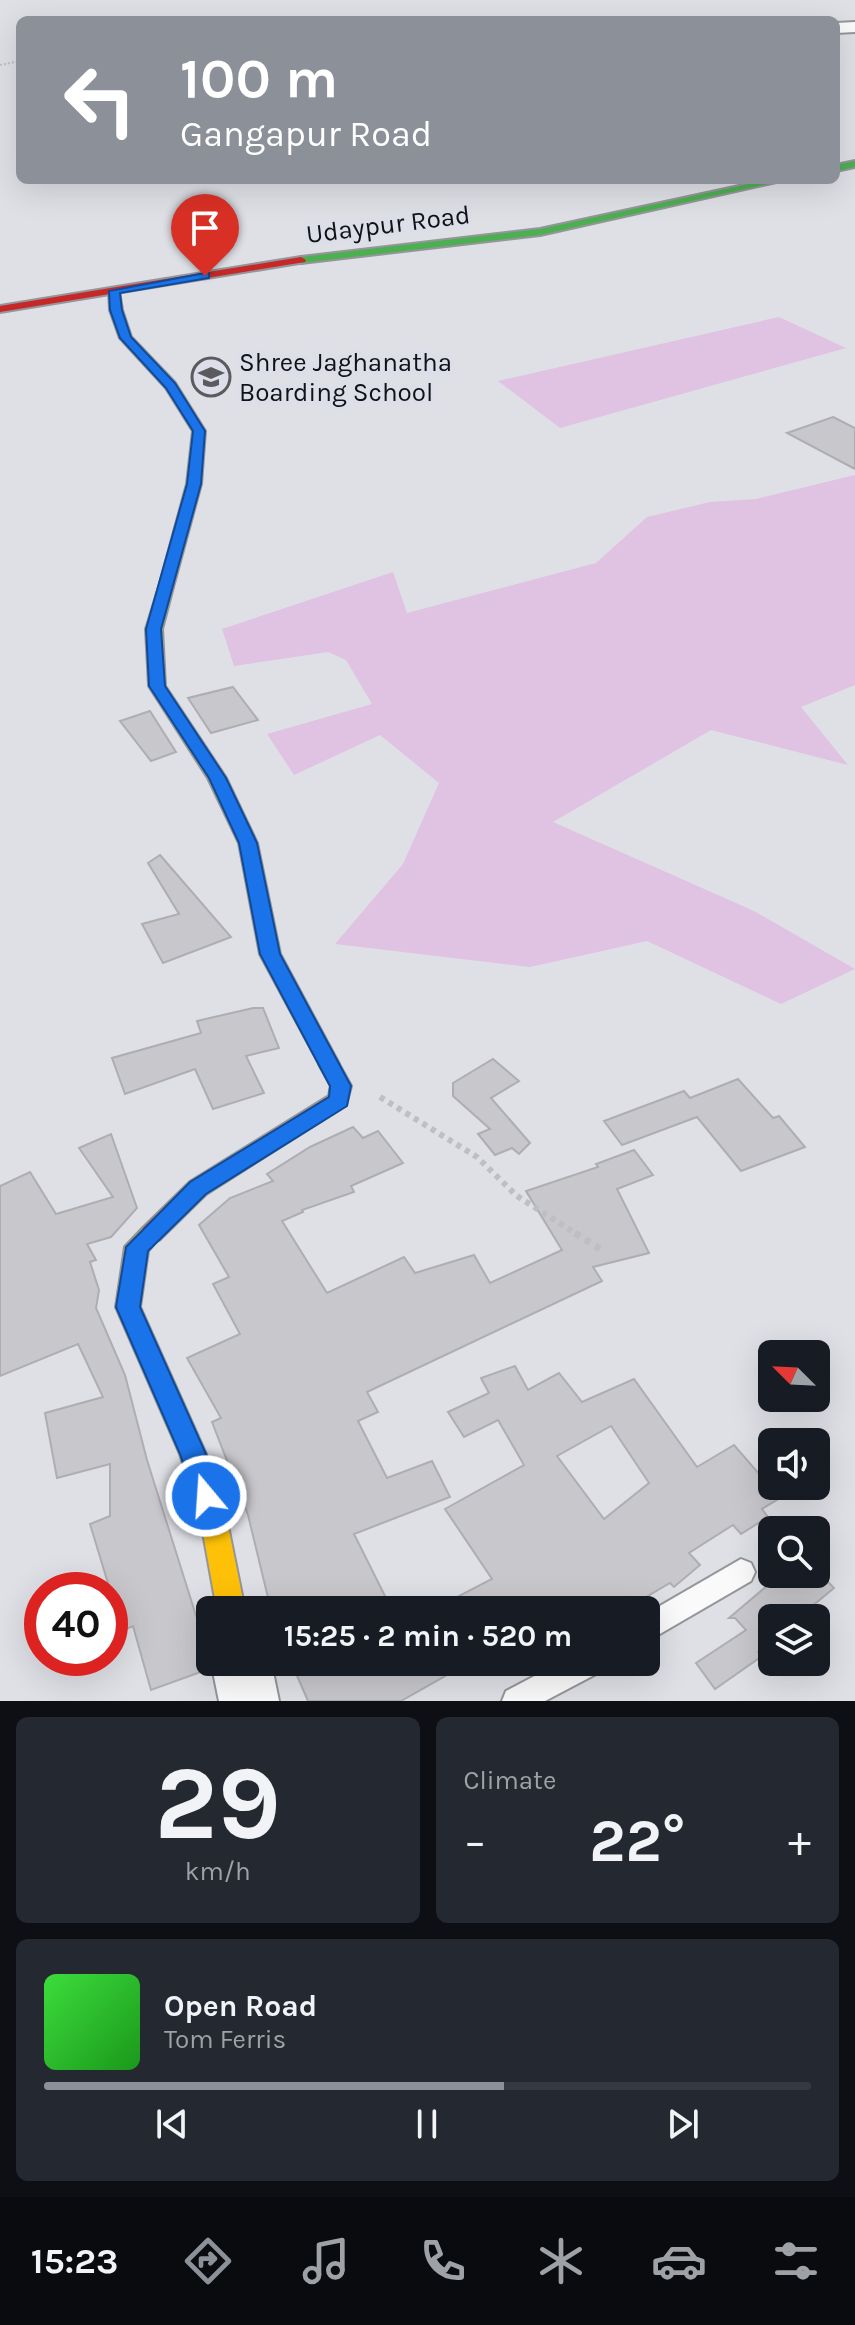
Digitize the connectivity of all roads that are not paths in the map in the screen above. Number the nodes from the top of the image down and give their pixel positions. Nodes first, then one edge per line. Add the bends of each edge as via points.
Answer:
1 (762, 184) edge
2 (114, 291) junction
3 (0, 309) edge
4 (741, 1572) dead end
5 (228, 1596) edge
6 (660, 1621) edge
7 (244, 1676) edge
8 (563, 1676) edge
9 (249, 1701) edge
10 (516, 1701) edge

1 - 2 street, Udaypur Road via 540,232 327,256
2 - 3 street, Udaypur Road
2 - 5 street via 126,338 171,386 199,431 194,484 154,629 157,686 217,778 248,843 270,954 341,1086 339,1100 198,1188 137,1247 128,1307 193,1454 213,1516
4 - 6 lane
7 - 9 street
8 - 10 lane

